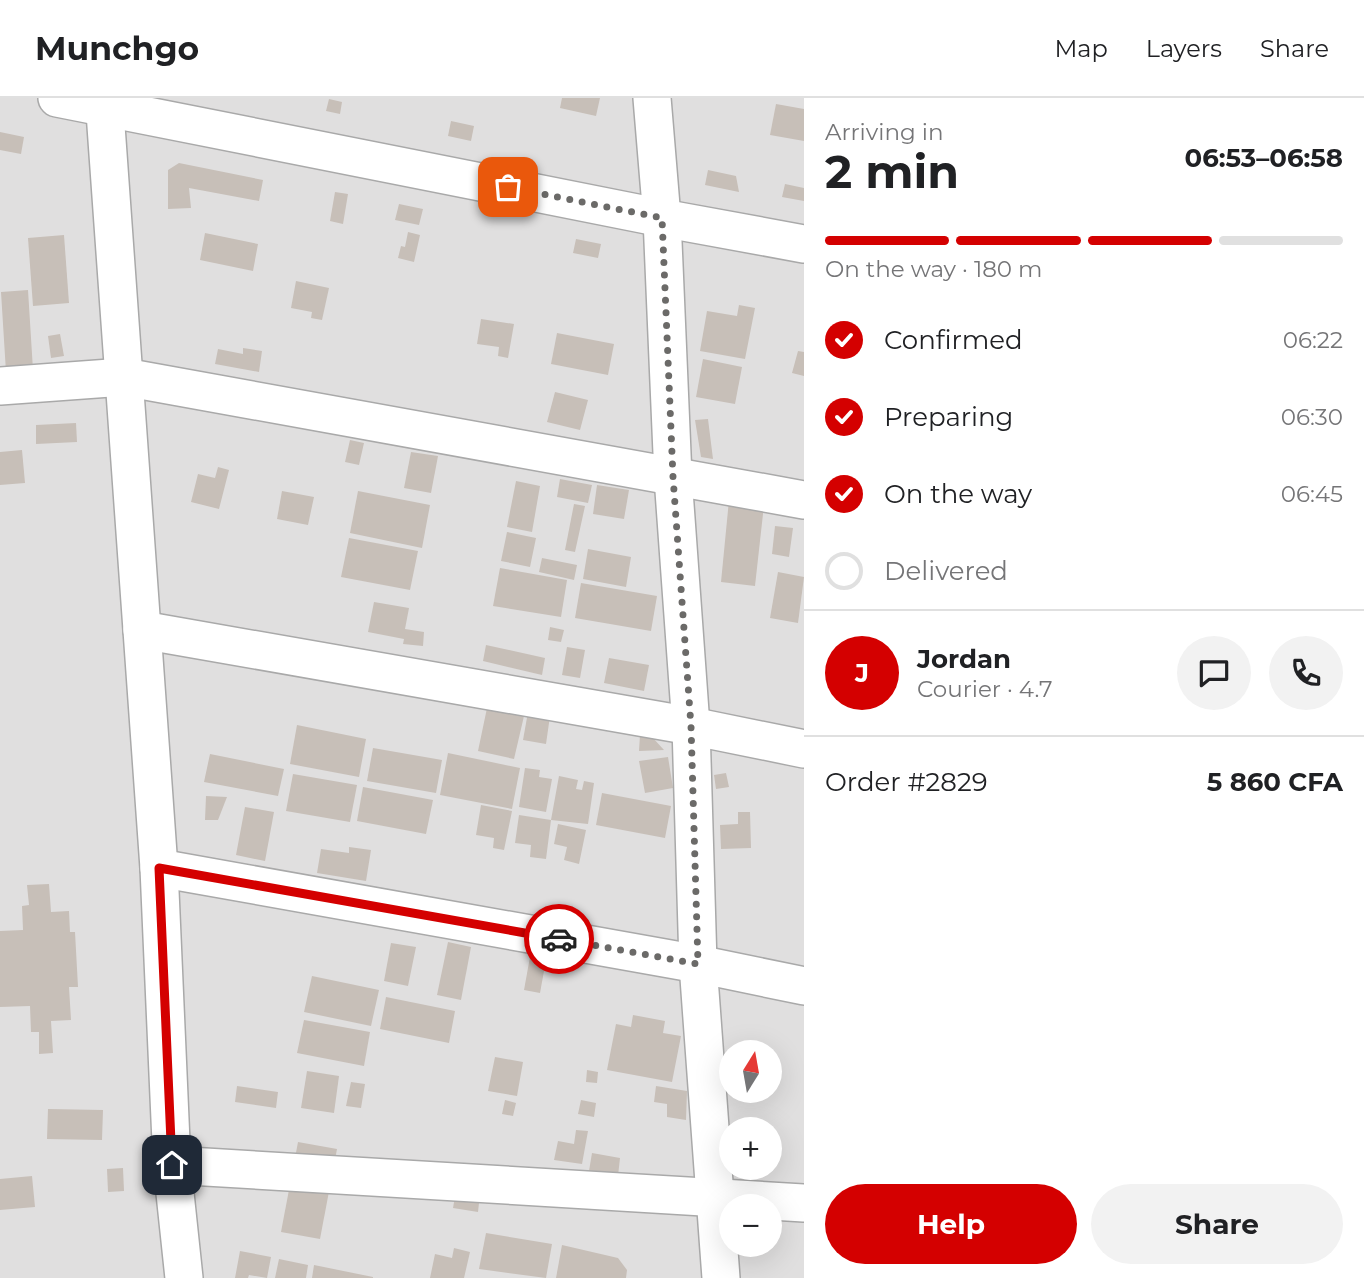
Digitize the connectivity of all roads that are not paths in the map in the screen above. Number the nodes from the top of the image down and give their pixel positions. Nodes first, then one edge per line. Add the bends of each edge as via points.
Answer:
1 (57, 98) edge
2 (652, 98) edge
3 (104, 102) edge
4 (662, 218) junction
5 (804, 244) edge
6 (124, 377) junction
7 (0, 386) edge
8 (673, 477) junction
9 (804, 500) edge
10 (142, 629) junction
11 (691, 726) junction
12 (804, 749) edge
13 (159, 868) junction
14 (698, 964) junction
15 (804, 986) edge
16 (172, 1165) junction
17 (713, 1198) junction
18 (804, 1203) edge
19 (184, 1278) edge
20 (721, 1278) edge

1 - 3 street
2 - 4 street
3 - 4 street
3 - 6 street
4 - 5 street
4 - 8 street
6 - 7 street
6 - 8 street
6 - 10 street
8 - 9 street
8 - 11 street
10 - 11 street
10 - 13 street
11 - 12 street
11 - 14 street
13 - 14 street
13 - 16 street
14 - 15 street
14 - 17 street
16 - 17 street
16 - 19 street
17 - 18 street
17 - 20 street

